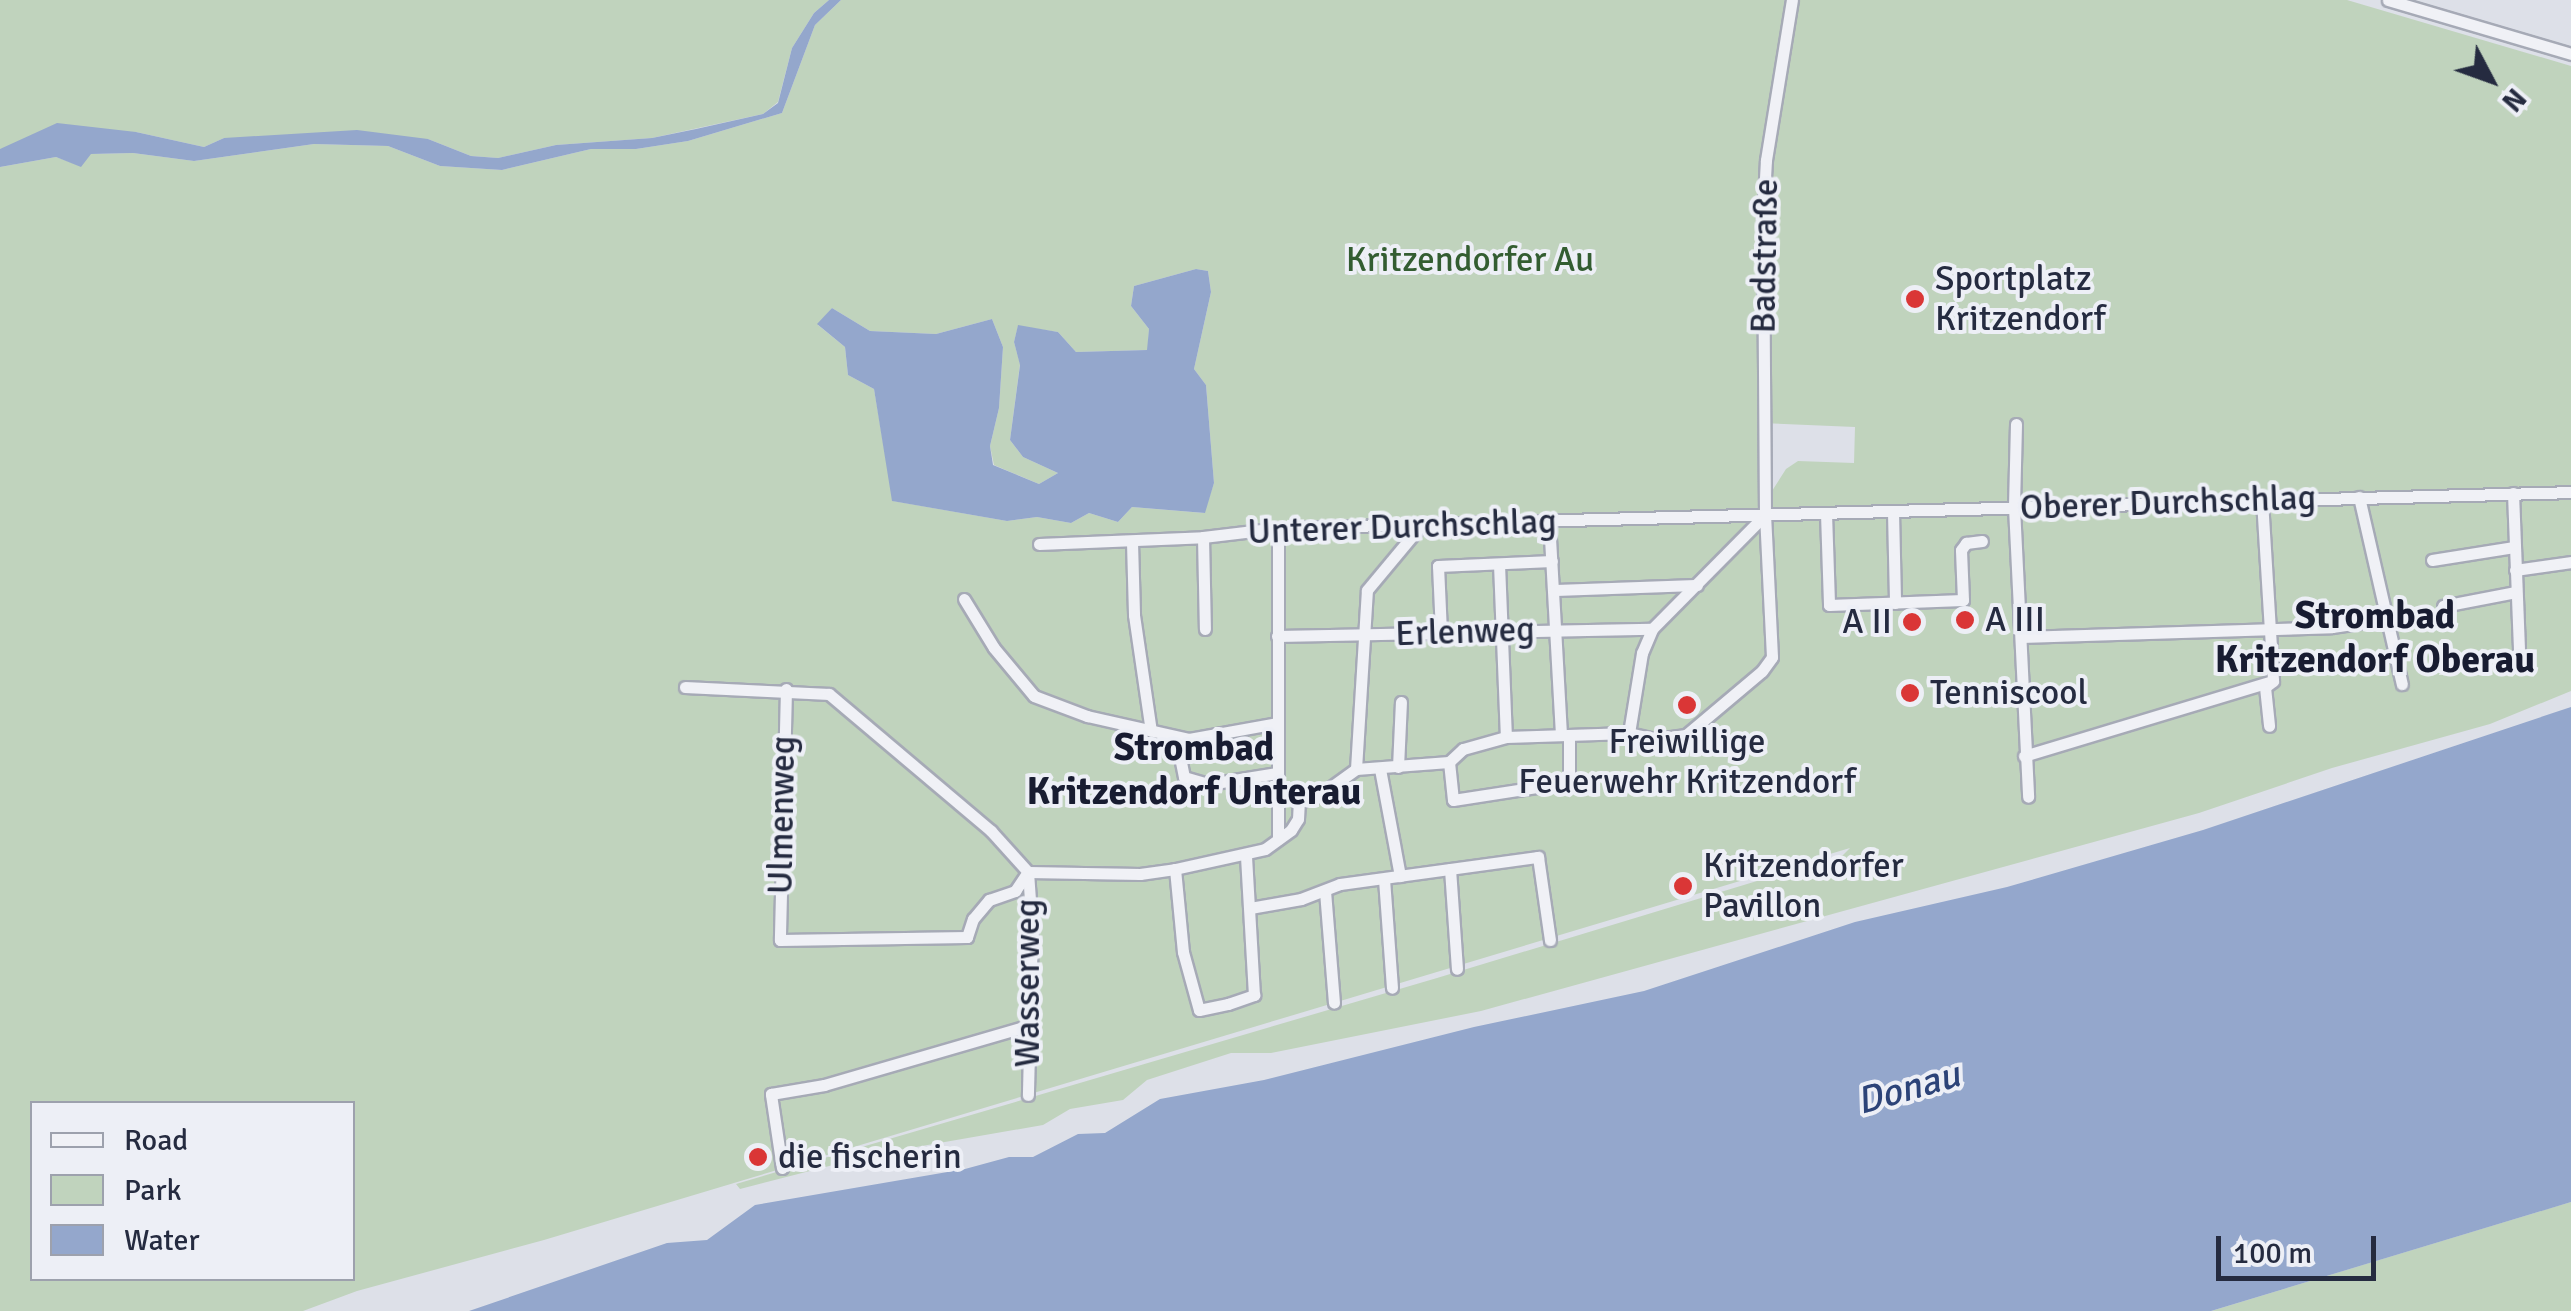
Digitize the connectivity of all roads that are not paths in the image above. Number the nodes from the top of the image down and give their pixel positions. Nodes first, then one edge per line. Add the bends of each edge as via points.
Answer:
1 (1792, 0) edge
2 (2388, 0) edge
3 (2571, 54) edge
4 (2016, 424) dead end
5 (2571, 492) edge
6 (2513, 493) junction
7 (2359, 497) junction
8 (2262, 500) junction
9 (2014, 507) junction
10 (1893, 512) junction
11 (1826, 513) junction
12 (1765, 515) junction
13 (1549, 520) junction
14 (1422, 524) junction
15 (1278, 528) junction
16 (1203, 537) junction
17 (1982, 541) dead end
18 (1132, 542) junction
19 (1039, 544) dead end
20 (2514, 547) junction
21 (2432, 560) dead end
22 (1552, 561) junction
23 (2571, 562) edge
24 (1499, 564) junction
25 (2515, 570) junction
26 (1697, 584) junction
27 (1554, 590) junction
28 (2516, 592) junction
29 (964, 600) dead end
30 (1895, 602) junction
31 (2443, 606) dead end
32 (2387, 618) junction
33 (1205, 629) dead end
34 (1556, 629) junction
35 (1652, 629) junction
36 (2270, 629) junction
37 (1499, 631) junction
38 (1441, 632) junction
39 (1364, 635) junction
40 (1278, 636) junction
41 (2020, 637) junction
42 (2519, 650) dead end
43 (2273, 681) junction
44 (2402, 684) dead end
45 (685, 687) dead end
46 (786, 689) junction
47 (1401, 702) dead end
48 (1277, 724) junction
49 (2269, 726) dead end
50 (1151, 731) junction
51 (1630, 732) junction
52 (1565, 735) junction
53 (1176, 737) junction
54 (1506, 737) junction
55 (2024, 756) junction
56 (1449, 762) junction
57 (1398, 767) junction
58 (1356, 769) junction
59 (1380, 769) junction
60 (1277, 773) junction
61 (2028, 797) dead end
62 (1278, 840) junction
63 (1246, 854) junction
64 (1175, 869) junction
65 (1450, 870) junction
66 (1028, 872) junction
67 (1400, 876) junction
68 (1384, 879) junction
69 (1324, 892) junction
70 (1250, 908) junction
71 (1550, 940) dead end
72 (1457, 969) dead end
73 (1392, 988) dead end
74 (1334, 1004) dead end
75 (1030, 1025) junction
76 (1028, 1095) dead end
77 (782, 1168) dead end

1 - 12 street, Badstraße via 1766,160
2 - 3 street
4 - 9 street
5 - 6 street, Oberer Durchschlag
6 - 7 street, Oberer Durchschlag
6 - 20 street
7 - 8 street, Oberer Durchschlag
7 - 32 street
8 - 9 street, Oberer Durchschlag
8 - 36 street
9 - 10 street, Oberer Durchschlag
9 - 41 street
10 - 11 street, Oberer Durchschlag
10 - 30 street
11 - 12 street, Oberer Durchschlag
11 - 30 street via 1829,605
12 - 13 street, Unterer Durchschlag
12 - 26 street
12 - 51 street, Badstraße via 1772,657 1686,736 1656,739
13 - 14 street, Unterer Durchschlag
13 - 22 street
14 - 15 street, Unterer Durchschlag
14 - 39 street via 1367,590
15 - 16 street, Unterer Durchschlag
15 - 40 street
16 - 18 street, Unterer Durchschlag
16 - 33 street
17 - 30 street via 1961,550 1963,600
18 - 19 street, Unterer Durchschlag
18 - 50 street via 1134,615
20 - 21 street
20 - 25 street
22 - 24 street
22 - 27 street
23 - 25 street
24 - 37 street
24 - 38 street via 1438,566
25 - 28 street
26 - 27 street
26 - 35 street
27 - 34 street
28 - 31 street
28 - 42 street
29 - 50 street via 1034,696
32 - 36 street
32 - 44 street
34 - 35 street, Erlenweg
34 - 37 street, Erlenweg
34 - 52 street
35 - 51 street
36 - 41 street
36 - 43 street
37 - 38 street, Erlenweg
37 - 54 street
38 - 39 street, Erlenweg
39 - 40 street, Erlenweg
39 - 58 street
40 - 48 street
41 - 55 street
43 - 49 street via 2266,687
43 - 55 street
45 - 46 street
46 - 66 street via 828,694
46 - 66 street, Ulmenweg via 780,940 967,937 989,900 1015,891
47 - 57 street
48 - 53 street
48 - 60 street
50 - 53 street
51 - 52 street
52 - 54 street
52 - 56 street via 1570,782 1453,800
53 - 60 street via 1184,777 1208,784
54 - 56 street via 1463,749
55 - 61 street
56 - 57 street
57 - 59 street
58 - 59 street
58 - 62 street via 1299,802 1298,819
59 - 67 street
60 - 62 street
62 - 63 street
63 - 64 street
63 - 70 street
64 - 66 street
64 - 70 street via 1198,1010 1254,995
65 - 67 street
65 - 71 street via 1538,857
65 - 72 street
66 - 75 street, Wasserweg
67 - 68 street
68 - 69 street
68 - 73 street
69 - 70 street
69 - 74 street
75 - 76 street, Wasserweg
75 - 77 street via 771,1094

